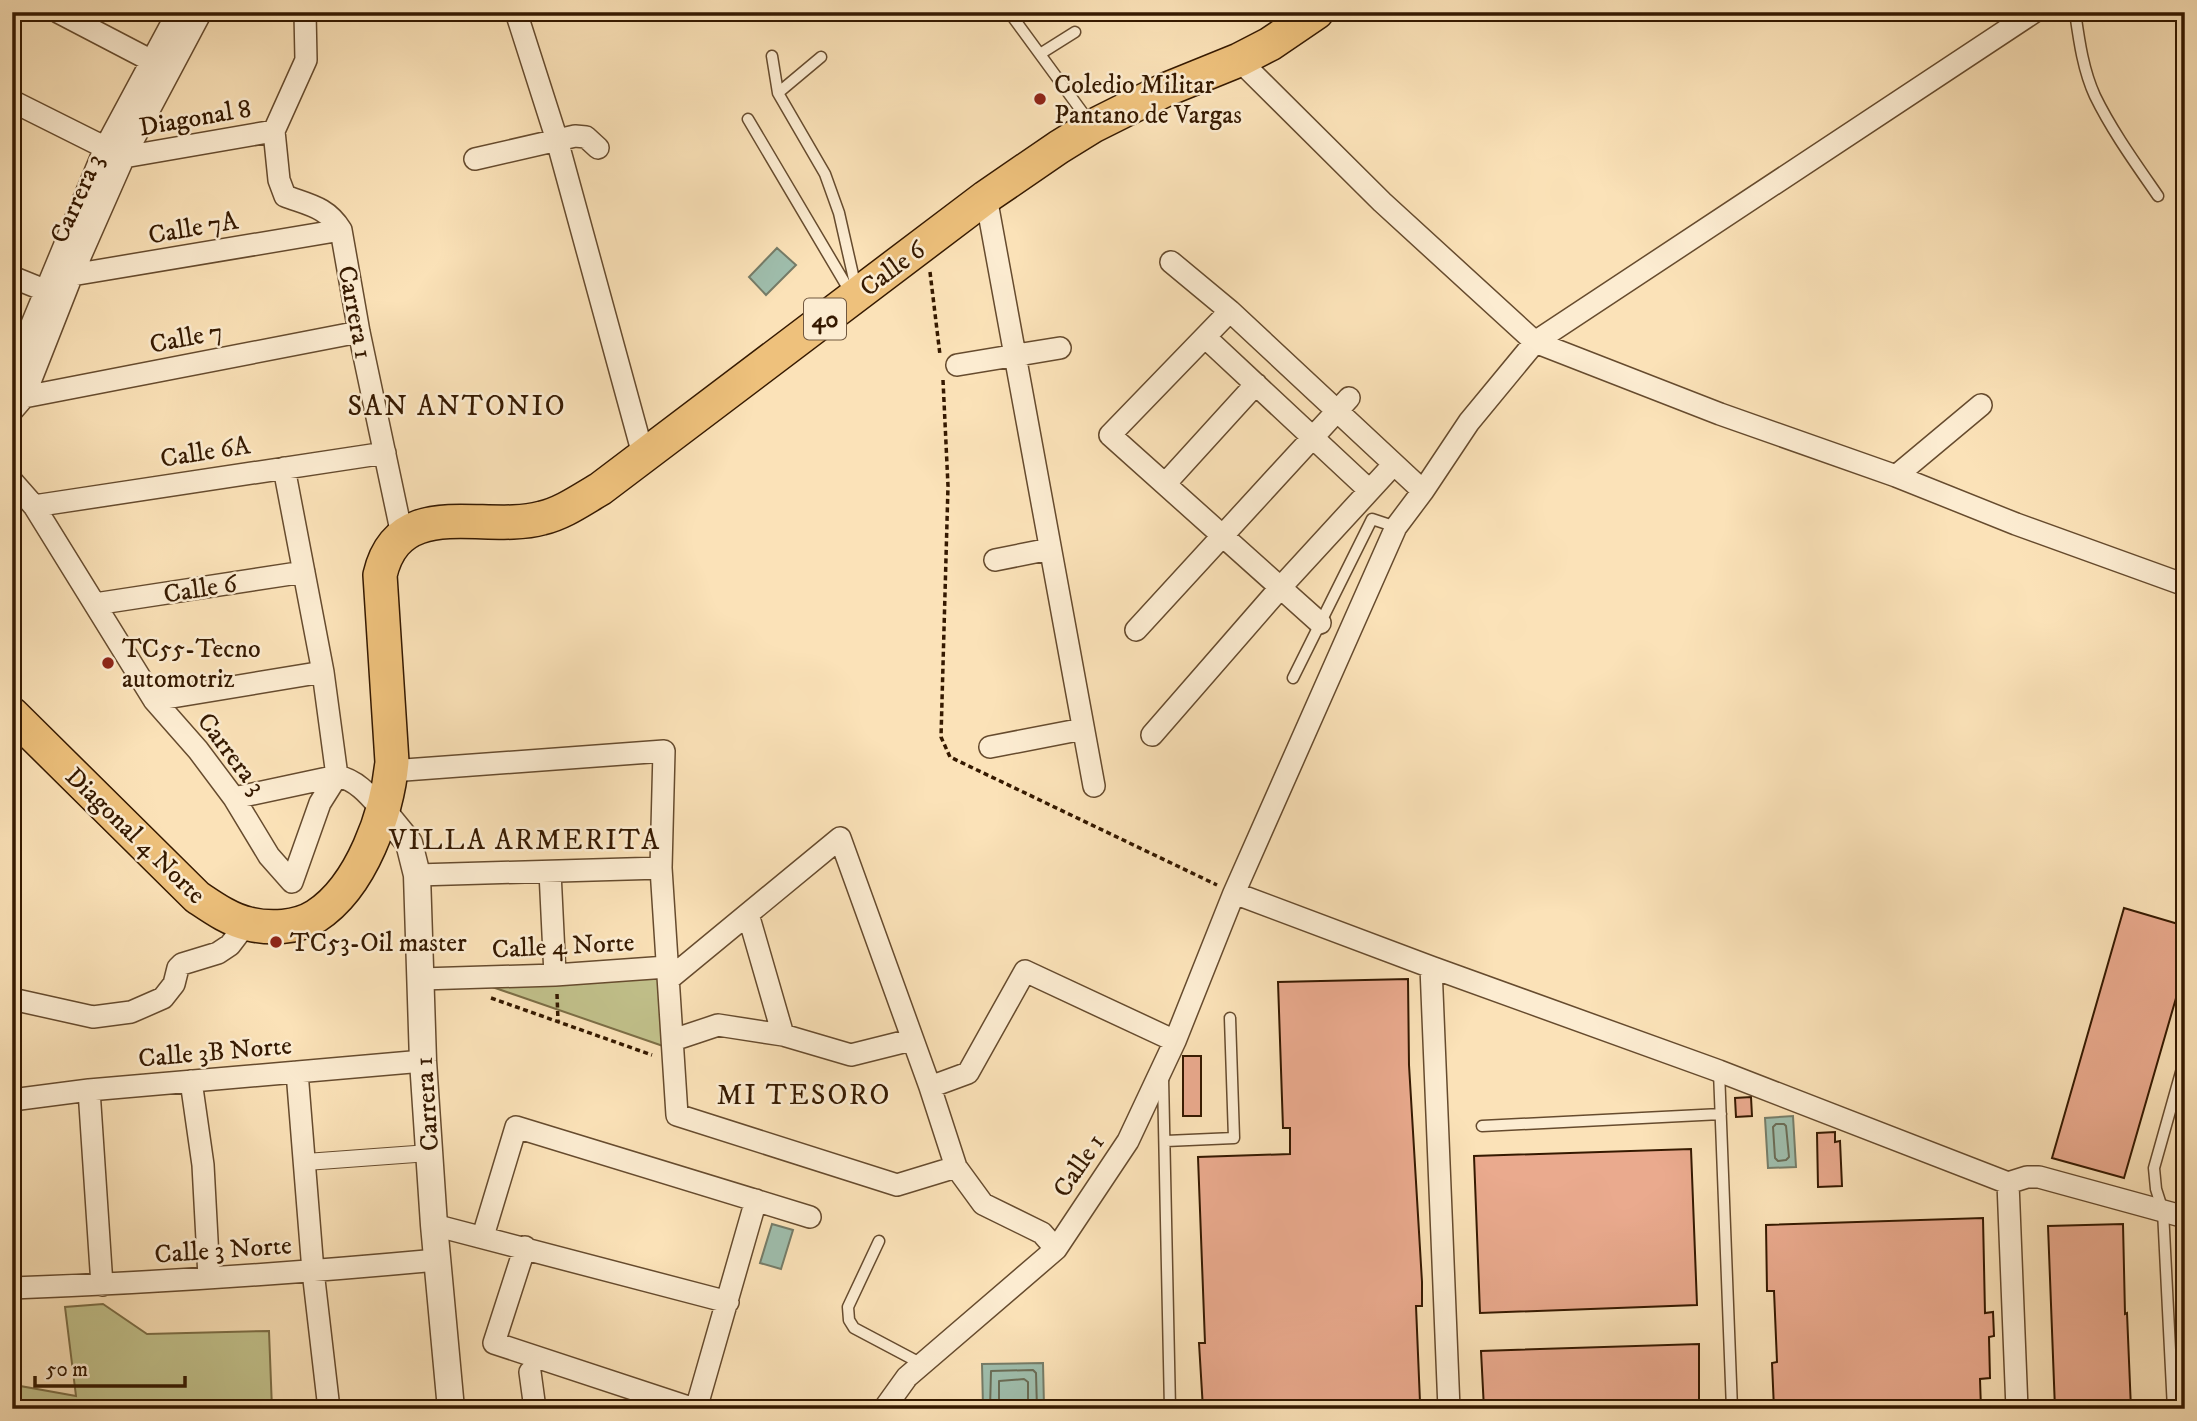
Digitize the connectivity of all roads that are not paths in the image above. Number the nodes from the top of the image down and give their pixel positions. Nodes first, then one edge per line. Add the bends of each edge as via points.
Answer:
1 (58, 12) edge
2 (178, 12) edge
3 (201, 12) edge
4 (305, 12) edge
5 (516, 12) edge
6 (1009, 12) edge
7 (1317, 12) edge
8 (2034, 12) edge
9 (2075, 12) edge
10 (1075, 32) dead end
11 (1040, 54) junction
12 (772, 56) dead end
13 (821, 57) dead end
14 (150, 60) junction
15 (1239, 60) junction
16 (778, 93) junction
17 (12, 102) edge
18 (748, 120) dead end
19 (1093, 126) junction
20 (274, 131) junction
21 (557, 140) junction
22 (598, 148) dead end
23 (115, 153) junction
24 (475, 159) dead end
25 (986, 197) junction
26 (2158, 197) dead end
27 (341, 230) junction
28 (1171, 262) dead end
29 (63, 272) junction
30 (12, 277) edge
31 (55, 294) junction
32 (855, 296) junction
33 (1230, 311) junction
34 (359, 332) junction
35 (1205, 337) junction
36 (1535, 342) junction
37 (1060, 348) dead end
38 (1015, 356) junction
39 (1286, 363) junction
40 (947, 364) road end
41 (12, 372) edge
42 (1259, 386) junction
43 (18, 404) edge
44 (1343, 405) junction
45 (1981, 405) dead end
46 (1313, 438) junction
47 (385, 453) junction
48 (644, 458) junction
49 (1394, 464) junction
50 (284, 468) junction
51 (1896, 476) junction
52 (12, 481) edge
53 (1165, 484) junction
54 (1369, 491) junction
55 (1423, 491) junction
56 (34, 506) junction
57 (1396, 527) junction
58 (401, 535) junction
59 (1223, 536) junction
60 (1050, 549) junction
61 (995, 560) dead end
62 (304, 572) junction
63 (2185, 585) edge
64 (1280, 588) junction
65 (95, 604) junction
66 (1320, 623) junction
67 (1136, 630) dead end
68 (323, 672) junction
69 (1293, 678) dead end
70 (154, 699) junction
71 (12, 714) edge
72 (1083, 729) junction
73 (1152, 735) dead end
74 (990, 747) dead end
75 (392, 766) junction
76 (337, 776) junction
77 (1094, 786) dead end
78 (234, 798) junction
79 (382, 810) junction
80 (661, 869) junction
81 (550, 872) junction
82 (417, 875) junction
83 (1234, 893) junction
84 (748, 914) junction
85 (246, 924) junction
86 (1431, 967) junction
87 (668, 973) junction
88 (555, 975) junction
89 (421, 979) junction
90 (12, 999) edge
91 (1230, 1018) dead end
92 (783, 1035) junction
93 (673, 1040) junction
94 (911, 1040) junction
95 (1175, 1041) junction
96 (2185, 1058) edge
97 (423, 1060) junction
98 (1163, 1068) junction
99 (1719, 1071) junction
100 (297, 1072) junction
101 (191, 1081) junction
102 (930, 1087) junction
103 (89, 1090) junction
104 (12, 1100) edge
105 (1721, 1114) junction
106 (1482, 1126) dead end
107 (1166, 1141) junction
108 (429, 1153) junction
109 (306, 1162) junction
110 (956, 1167) junction
111 (2008, 1183) junction
112 (756, 1200) junction
113 (2163, 1211) junction
114 (810, 1217) dead end
115 (2185, 1217) edge
116 (434, 1224) junction
117 (483, 1236) junction
118 (879, 1241) dead end
119 (525, 1247) junction
120 (1056, 1249) junction
121 (438, 1260) junction
122 (313, 1271) junction
123 (209, 1277) junction
124 (102, 1285) junction
125 (12, 1288) edge
126 (728, 1302) junction
127 (922, 1364) junction
128 (530, 1372) dead end
129 (329, 1409) edge
130 (451, 1409) edge
131 (535, 1409) edge
132 (695, 1409) edge
133 (884, 1409) edge
134 (1170, 1409) edge
135 (1449, 1409) edge
136 (1732, 1409) edge
137 (2017, 1409) edge
138 (2173, 1409) edge

1 - 14 street
2 - 14 street, Carrera 3
3 - 23 street, Carrera 3
4 - 20 street via 306,60
5 - 21 street
6 - 11 lane
7 - 15 main road, 40
8 - 36 street, Calle 1
9 - 26 lane via 2080,51 2094,94
10 - 11 lane
11 - 19 lane
12 - 16 lane
13 - 16 lane
14 - 23 street, Carrera 3
15 - 19 main road, Calle 6 / 40
15 - 36 street via 1381,202
16 - 32 lane via 825,174 839,213
17 - 23 street, Diagonal 8
18 - 32 lane
19 - 25 main road, Calle 6 / 40
20 - 23 street, Diagonal 8
20 - 27 street via 285,197 333,216
21 - 22 street via 586,137
21 - 24 street
21 - 48 street
23 - 29 street, Carrera 3
25 - 32 main road, Calle 6 / 40
25 - 38 street
27 - 29 street, Calle 7A
27 - 34 street, Carrera 1
28 - 33 street
29 - 31 street, Carrera 3
30 - 31 street
31 - 41 street, Carrera 3
31 - 43 street, Carrera 3
32 - 48 main road, Calle 6 / 40
33 - 35 street
33 - 39 street
34 - 43 street, Calle 7
34 - 47 street, Carrera 1
35 - 42 street
35 - 53 street via 1110,435
36 - 51 street
36 - 55 street, Calle 1 via 1469,422
37 - 38 street
38 - 40 street
38 - 60 street
39 - 42 street
39 - 44 street
42 - 46 street
42 - 53 street
44 - 46 street
44 - 49 street
45 - 51 street
46 - 54 street
46 - 59 street
47 - 50 street, Calle 6A
47 - 58 street, Carrera 1
48 - 58 main road, Calle 6 / 40 via 600,489 540,519 453,520
49 - 54 street
49 - 55 street
50 - 56 street, Calle 6A
50 - 62 street
51 - 63 street
52 - 56 street, Carrera 3
53 - 59 street
54 - 64 street
55 - 57 street, Calle 1
56 - 65 street, Carrera 3
57 - 66 lane via 1372,519
57 - 83 street, Calle 1
58 - 75 main road via 384,557 380,575
59 - 64 street
59 - 67 street
60 - 61 street
60 - 72 street
62 - 65 street, Calle 6
62 - 68 street
64 - 66 street
64 - 73 street
65 - 70 street, Carrera 3
66 - 69 lane
68 - 70 street
68 - 76 street
70 - 78 street, Carrera 3
71 - 85 main road, Diagonal 4 Norte via 197,897
72 - 74 street
72 - 77 street
75 - 79 main road
75 - 80 street via 664,751
76 - 78 street
76 - 78 street, Carrera 3 via 320,803 292,882 269,856
76 - 79 street via 366,791
79 - 82 street, Carrera 1 via 409,843
79 - 85 main road, Diagonal 4 Norte via 360,865 316,916 294,925
80 - 81 street
80 - 87 street
81 - 82 street
81 - 88 street
82 - 89 street, Carrera 1
83 - 86 street
83 - 95 street, Calle 1
84 - 87 street
84 - 92 street
84 - 94 street via 840,838
85 - 90 street via 218,953 191,959 178,968 174,984 163,998 131,1013 93,1017
86 - 99 street
86 - 135 street
87 - 88 street, Calle 4 Norte
87 - 93 street
88 - 89 street, Calle 4 Norte
89 - 97 street, Carrera 1
91 - 107 lane via 1234,1138
92 - 93 street via 718,1025
92 - 94 street via 851,1055
93 - 110 street via 677,1115 897,1185
94 - 102 street
95 - 98 street, Calle 1
95 - 102 street via 1025,971 968,1073
96 - 113 lane via 2154,1168
97 - 100 street, Calle 3B Norte
97 - 108 street, Carrera 1
98 - 107 lane
98 - 120 street, Calle 1 via 1128,1140
99 - 105 lane
99 - 111 street
100 - 101 street, Calle 3B Norte
100 - 109 street
101 - 103 street, Calle 3B Norte
101 - 123 street via 203,1165
102 - 110 street
103 - 104 street, Calle 3B Norte
103 - 124 street
105 - 106 lane
105 - 136 lane
107 - 134 lane
108 - 109 street
108 - 116 street, Carrera 1
109 - 122 street
110 - 120 street via 983,1204 1042,1233
111 - 113 street via 2039,1177
111 - 137 street
112 - 114 street
112 - 117 street via 516,1127
112 - 126 street
113 - 115 street
113 - 138 lane
116 - 117 street
116 - 121 street, Carrera 1
117 - 119 street
118 - 127 lane via 848,1307 849,1320 854,1328
119 - 126 street
119 - 132 street via 494,1343
120 - 127 street, Calle 1
121 - 122 street, Calle 3 Norte
121 - 130 street, Carrera 1
122 - 123 street, Calle 3 Norte
122 - 129 street
123 - 124 street, Calle 3 Norte
124 - 125 street, Calle 3 Norte
126 - 132 street
127 - 133 street, Calle 1 via 906,1377
128 - 131 street

